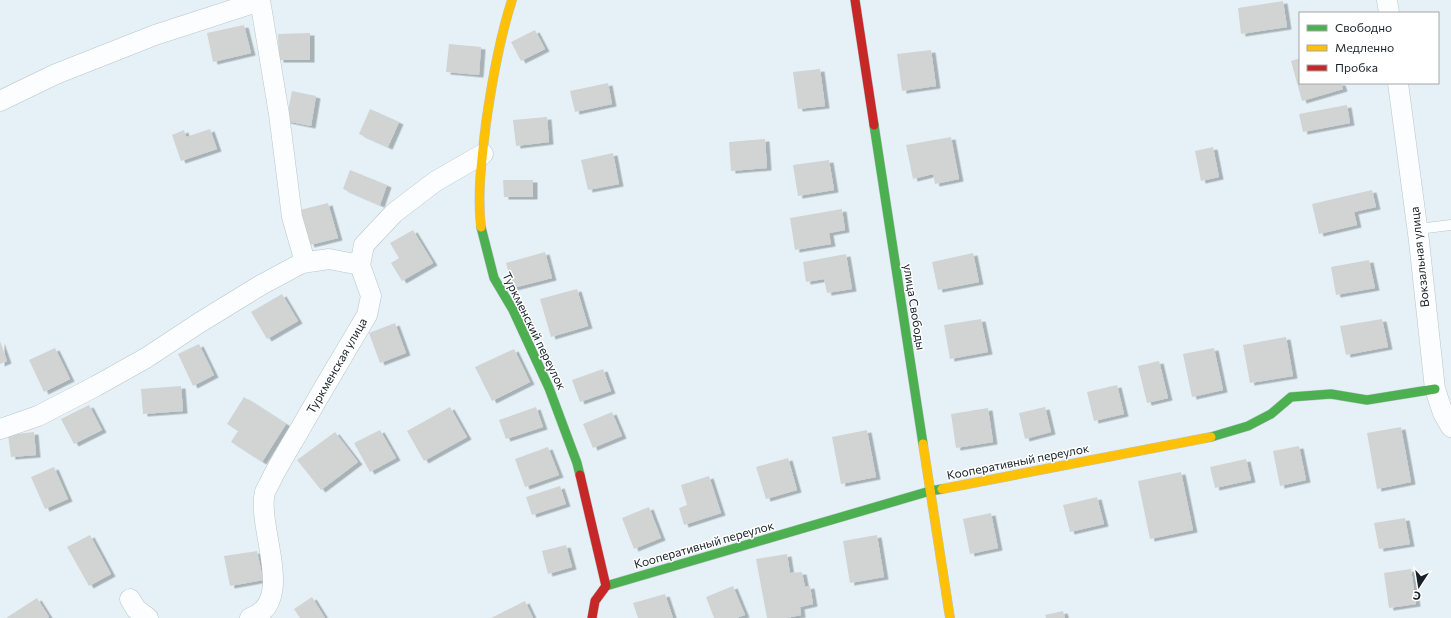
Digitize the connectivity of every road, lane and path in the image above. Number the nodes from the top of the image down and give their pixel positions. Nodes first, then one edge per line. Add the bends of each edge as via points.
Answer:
1 (512, 0) edge
2 (855, 0) edge
3 (1387, 0) edge
4 (260, 1) edge
5 (1389, 12) edge
6 (1398, 84) edge
7 (0, 101) edge
8 (483, 154) junction
9 (1451, 225) edge
10 (1418, 229) junction
11 (302, 263) junction
12 (360, 265) junction
13 (1435, 388) junction
14 (1451, 427) edge
15 (0, 429) edge
16 (930, 491) junction
17 (606, 586) junction
18 (130, 599) dead end
19 (148, 618) edge
20 (250, 618) edge
21 (592, 618) edge
22 (950, 618) edge

1 - 8 street, Туркменский переулок via 504,24 492,81
2 - 16 street, улица Свободы
3 - 5 street
4 - 7 street via 155,35 56,74
4 - 11 street via 279,114 292,217 303,255
6 - 10 street, Вокзальная улица
8 - 12 street via 436,181 394,213 364,245
8 - 17 street, Туркменский переулок via 479,209 481,228 494,278 513,310 549,388 577,463
9 - 10 lane
10 - 13 street, Вокзальная улица
11 - 12 street via 329,259
11 - 15 street via 261,285 146,358 103,382 38,416
12 - 20 street, Туркменская улица via 371,296 367,315 265,492 263,508 273,574 272,593 268,604 257,616
13 - 14 street, Вокзальная улица via 1443,413
13 - 16 street, Кооперативный переулок via 1367,400 1331,394 1291,397 1271,414 1248,426 1211,437
16 - 17 street, Кооперативный переулок
16 - 22 street, улица Свободы
17 - 21 street via 595,601
18 - 19 street via 136,609

